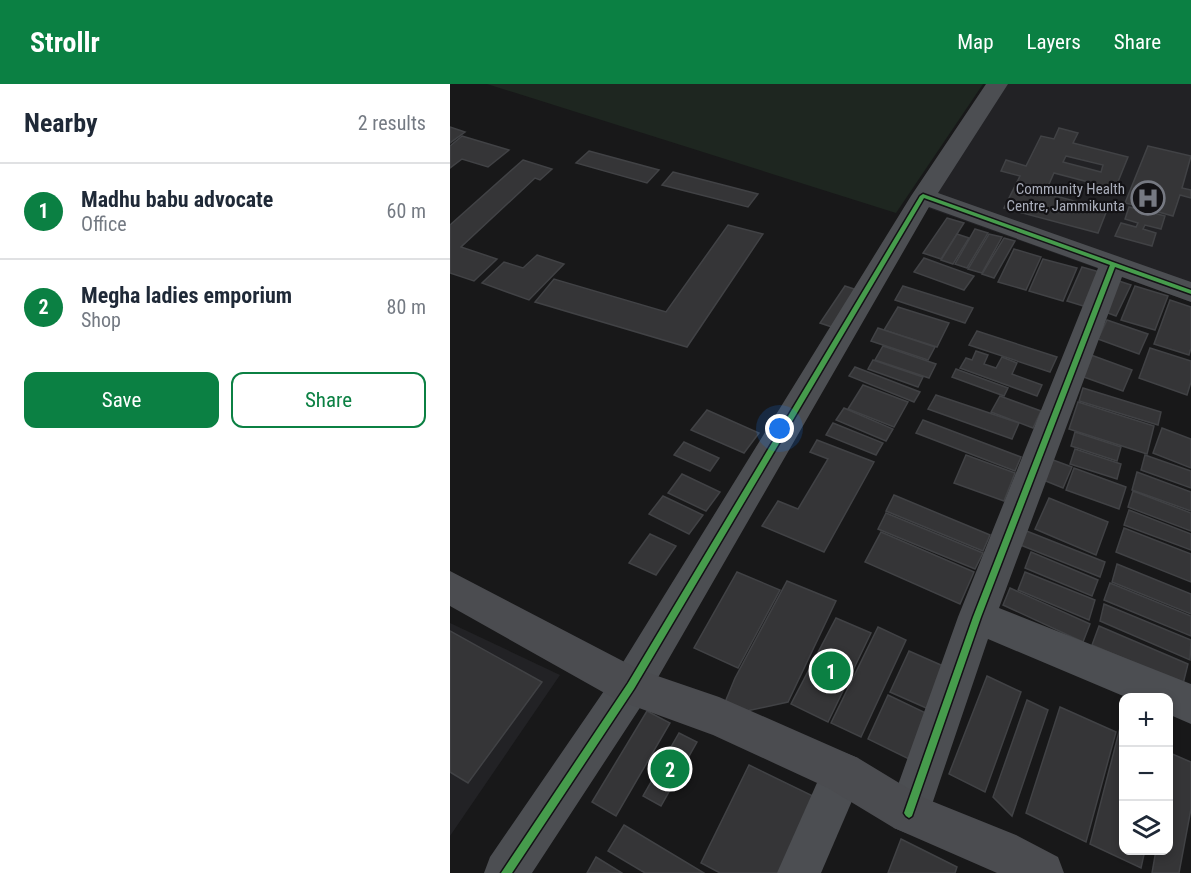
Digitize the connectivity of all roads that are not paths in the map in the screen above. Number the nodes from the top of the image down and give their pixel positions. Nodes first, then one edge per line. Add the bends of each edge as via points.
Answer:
1 (997, 84) edge
2 (923, 196) junction
3 (1113, 264) junction
4 (1191, 292) edge
5 (450, 587) edge
6 (977, 616) junction
7 (631, 686) junction
8 (1191, 701) edge
9 (843, 773) junction
10 (909, 813) junction
11 (997, 862) edge
12 (506, 873) edge
13 (799, 873) edge
14 (1042, 873) edge

1 - 2 street
2 - 3 street
2 - 7 street
3 - 4 street
3 - 6 street
5 - 7 main road
6 - 8 street
6 - 10 street
7 - 9 main road via 719,717
7 - 12 street
9 - 10 main road
9 - 13 street
10 - 11 main road
11 - 14 main road

